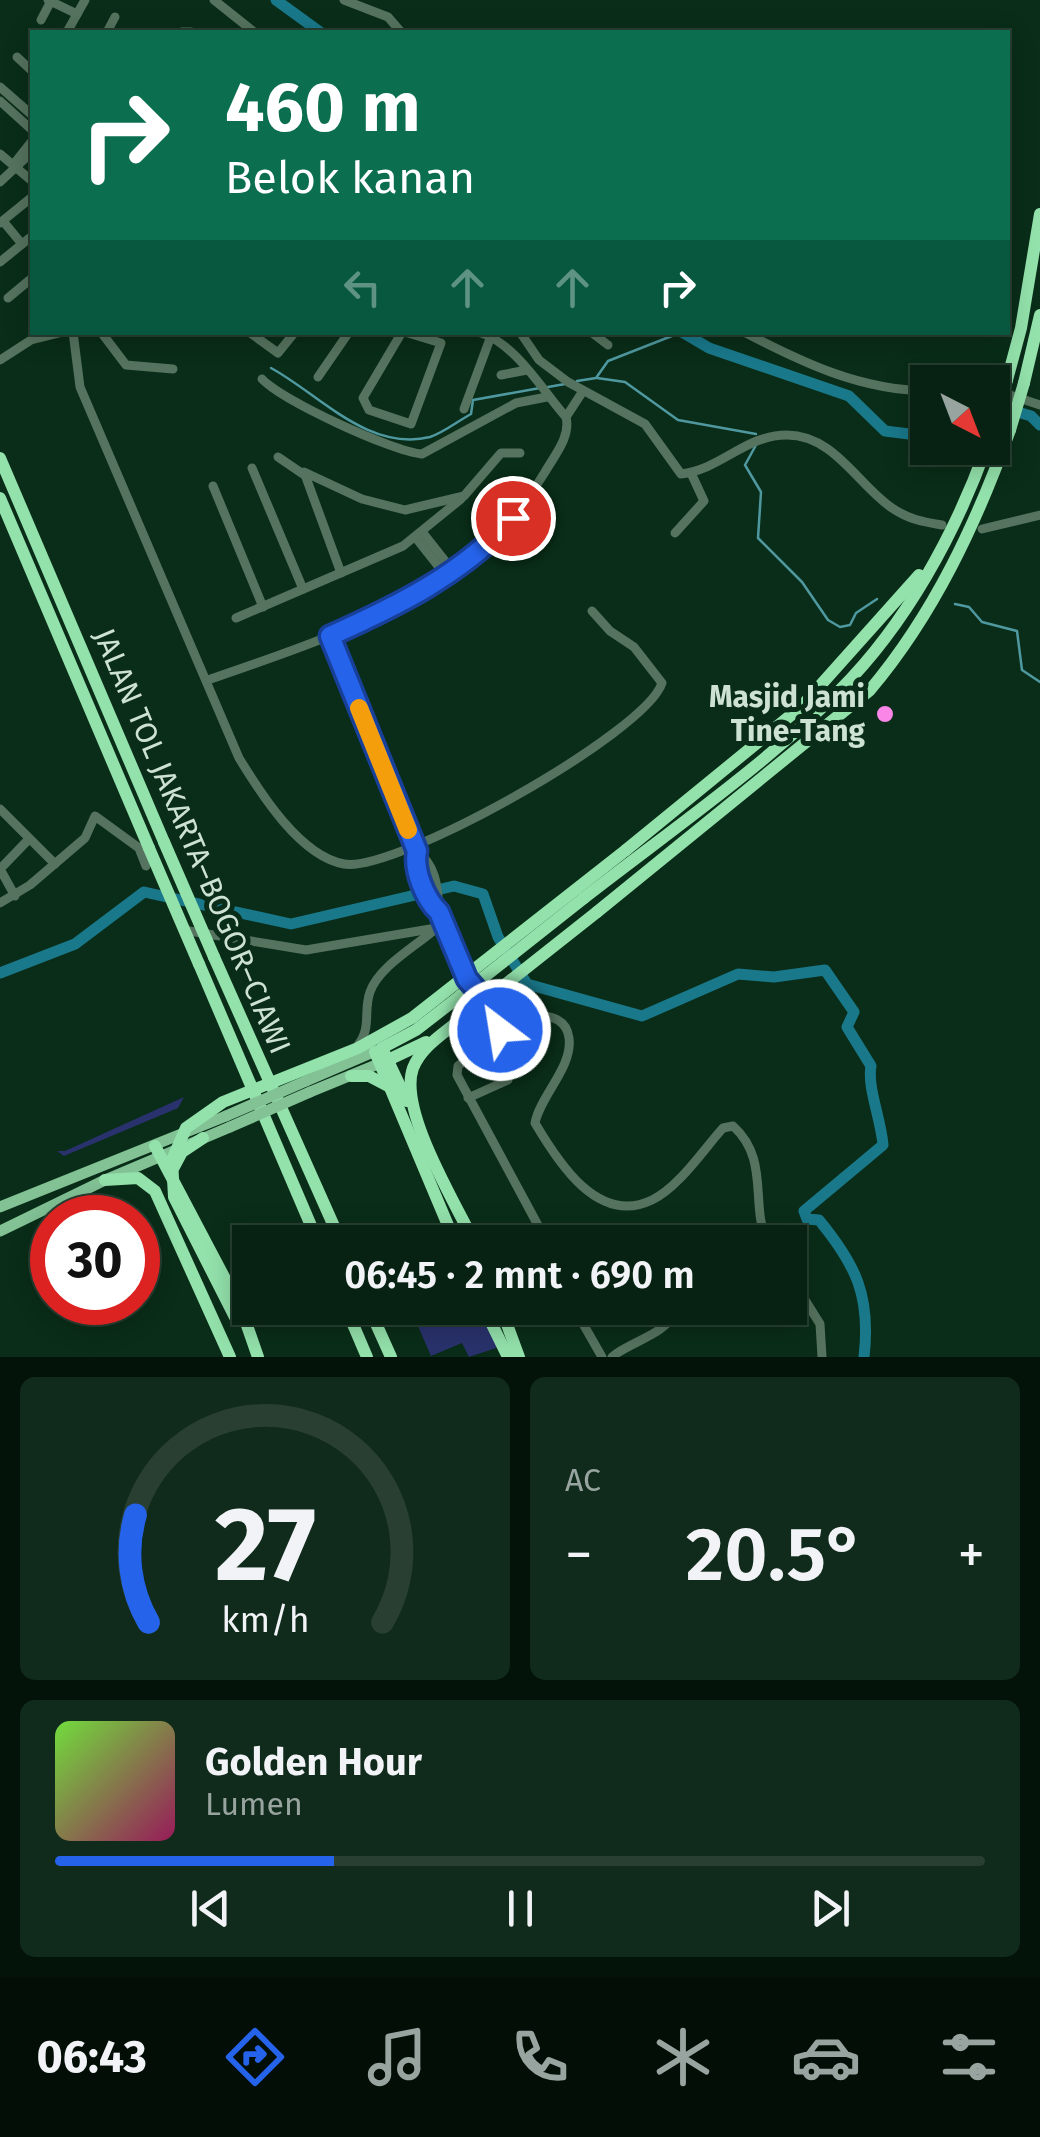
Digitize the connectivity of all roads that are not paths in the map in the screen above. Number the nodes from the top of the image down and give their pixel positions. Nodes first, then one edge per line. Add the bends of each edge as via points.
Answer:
1 (85, 0) edge
2 (214, 0) edge
3 (344, 0) edge
4 (49, 1) edge
5 (77, 14) junction
6 (116, 17) dead end
7 (41, 20) dead end
8 (68, 30) edge
9 (108, 30) edge
10 (252, 30) edge
11 (399, 30) edge
12 (17, 57) dead end
13 (30, 69) edge
14 (0, 87) edge
15 (0, 101) edge
16 (30, 113) edge
17 (30, 128) edge
18 (30, 145) edge
19 (0, 154) edge
20 (30, 154) edge
21 (16, 167) junction
22 (30, 179) edge
23 (0, 182) edge
24 (30, 199) edge
25 (1040, 214) edge
26 (2, 222) edge
27 (30, 238) edge
28 (22, 244) junction
29 (0, 262) edge
30 (30, 280) edge
31 (8, 298) dead end
32 (1040, 316) edge
33 (51, 335) edge
34 (73, 335) edge
35 (103, 335) edge
36 (253, 335) edge
37 (293, 335) edge
38 (347, 335) edge
39 (402, 335) edge
40 (414, 335) edge
41 (488, 335) edge
42 (522, 335) edge
43 (595, 335) edge
44 (750, 335) edge
45 (491, 336) junction
46 (608, 345) dead end
47 (0, 360) edge
48 (1010, 369) edge
49 (173, 370) dead end
50 (527, 370) junction
51 (501, 375) dead end
52 (318, 377) dead end
53 (262, 379) dead end
54 (581, 390) junction
55 (910, 390) edge
56 (546, 394) junction
57 (1010, 395) edge
58 (1040, 406) edge
59 (464, 409) dead end
60 (566, 417) junction
61 (520, 453) dead end
62 (278, 457) dead end
63 (0, 458) edge
64 (978, 465) edge
65 (252, 468) dead end
66 (691, 473) junction
67 (303, 474) junction
68 (213, 486) dead end
69 (464, 496) junction
70 (0, 498) edge
71 (1040, 516) edge
72 (942, 525) dead end
73 (982, 529) dead end
74 (674, 533) dead end
75 (420, 535) junction
76 (934, 560) junction
77 (341, 573) junction
78 (450, 574) junction
79 (303, 589) junction
80 (263, 606) junction
81 (592, 611) dead end
82 (236, 618) dead end
83 (330, 636) junction
84 (208, 680) junction
85 (0, 809) edge
86 (29, 839) junction
87 (415, 847) junction
88 (55, 864) junction
89 (146, 866) dead end
90 (15, 896) junction
91 (0, 903) edge
92 (439, 912) junction
93 (438, 928) junction
94 (180, 931) dead end
95 (497, 1013) junction
96 (456, 1023) junction
97 (381, 1056) junction
98 (359, 1058) junction
99 (351, 1076) junction
100 (508, 1080) dead end
101 (388, 1086) junction
102 (308, 1087) junction
103 (468, 1098) junction
104 (228, 1121) junction
105 (203, 1138) junction
106 (426, 1141) junction
107 (157, 1151) junction
108 (105, 1180) junction
109 (175, 1188) junction
110 (0, 1207) edge
111 (311, 1225) edge
112 (332, 1225) edge
113 (449, 1225) edge
114 (466, 1225) edge
115 (538, 1225) edge
116 (760, 1225) edge
117 (0, 1231) edge
118 (807, 1303) edge
119 (353, 1325) edge
120 (378, 1325) edge
121 (492, 1325) edge
122 (507, 1325) edge
123 (584, 1325) edge
124 (664, 1325) edge
125 (230, 1357) edge
126 (250, 1357) edge
127 (258, 1357) edge
128 (367, 1357) edge
129 (392, 1357) edge
130 (508, 1357) edge
131 (519, 1357) edge
132 (602, 1357) edge
133 (612, 1357) edge
134 (822, 1357) edge

1 - 5 street
2 - 10 street
3 - 11 street via 388,17
4 - 5 street
4 - 7 street
5 - 8 street
6 - 9 street
12 - 13 street
14 - 16 street
15 - 17 street
18 - 21 street
19 - 21 street
20 - 21 street
21 - 22 street
21 - 23 street
24 - 26 street
25 - 48 highway, bridge
26 - 28 street
27 - 28 street
28 - 29 street
30 - 31 street
32 - 96 highway, bridge via 1010,430 945,580 870,690
33 - 47 street
34 - 84 street via 80,387
35 - 49 street via 126,366
36 - 37 street via 278,354
38 - 52 street
39 - 40 street via 363,398 369,410 411,424 440,343
41 - 45 street
42 - 54 street via 539,360
43 - 46 street
44 - 55 street via 830,374
45 - 50 street
45 - 59 street
50 - 51 street
50 - 56 street
53 - 56 street via 342,423 422,454
54 - 60 street
54 - 66 street via 645,424 678,472
56 - 60 street
57 - 58 street
60 - 78 street via 564,440 526,503
61 - 69 street via 501,454
62 - 67 street
63 - 112 highway, JALAN TOL JAKARTA–BOGOR–CIAWI, bridge
64 - 76 highway
65 - 79 street
66 - 72 street via 715,466 755,438 803,438 846,460 892,508
66 - 74 street via 704,500
67 - 69 street via 389,509 431,507
67 - 77 street
68 - 80 street
69 - 75 street
70 - 111 highway, JALAN TOL JAKARTA–BOGOR–CIAWI, bridge
71 - 73 street
75 - 77 street
75 - 78 street
76 - 97 highway, bridge via 842,688 716,795
76 - 126 highway, bridge via 802,707 412,1018 358,1048 224,1102 186,1128 172,1160 174,1197
77 - 79 street
78 - 83 street
79 - 80 street
80 - 82 street
81 - 87 street via 634,647 662,684 659,693 550,778
83 - 84 street
83 - 87 street
84 - 87 street via 247,770 306,843 325,857 361,864
85 - 86 street
86 - 88 street
86 - 90 street via 0,869
87 - 92 street via 417,869
87 - 92 street via 441,896
88 - 89 street via 85,838 95,816 139,848
88 - 90 street
90 - 91 street
92 - 93 street
93 - 94 street via 306,950
93 - 95 street via 467,979
93 - 98 street via 383,972 369,993
95 - 103 street via 500,1031 458,1066
95 - 116 street via 538,1014 566,1029 569,1045 535,1123 580,1186 614,1203 655,1199 733,1126 756,1162
96 - 97 highway
96 - 106 highway via 412,1071 410,1092
97 - 98 main road
97 - 99 main road
97 - 101 highway
97 - 106 highway
98 - 102 main road
99 - 101 highway
99 - 102 main road
100 - 103 street
101 - 113 highway
102 - 104 main road, bridge
103 - 115 street
104 - 105 main road
104 - 107 main road
105 - 107 main road
105 - 109 highway via 178,1158
106 - 114 highway
107 - 108 main road
107 - 109 highway
107 - 110 main road
108 - 117 main road
108 - 125 highway via 138,1178 154,1191
109 - 127 highway via 242,1311
118 - 134 street via 820,1324
119 - 128 highway
120 - 129 highway
121 - 130 highway
122 - 131 highway
123 - 132 street
124 - 133 street

